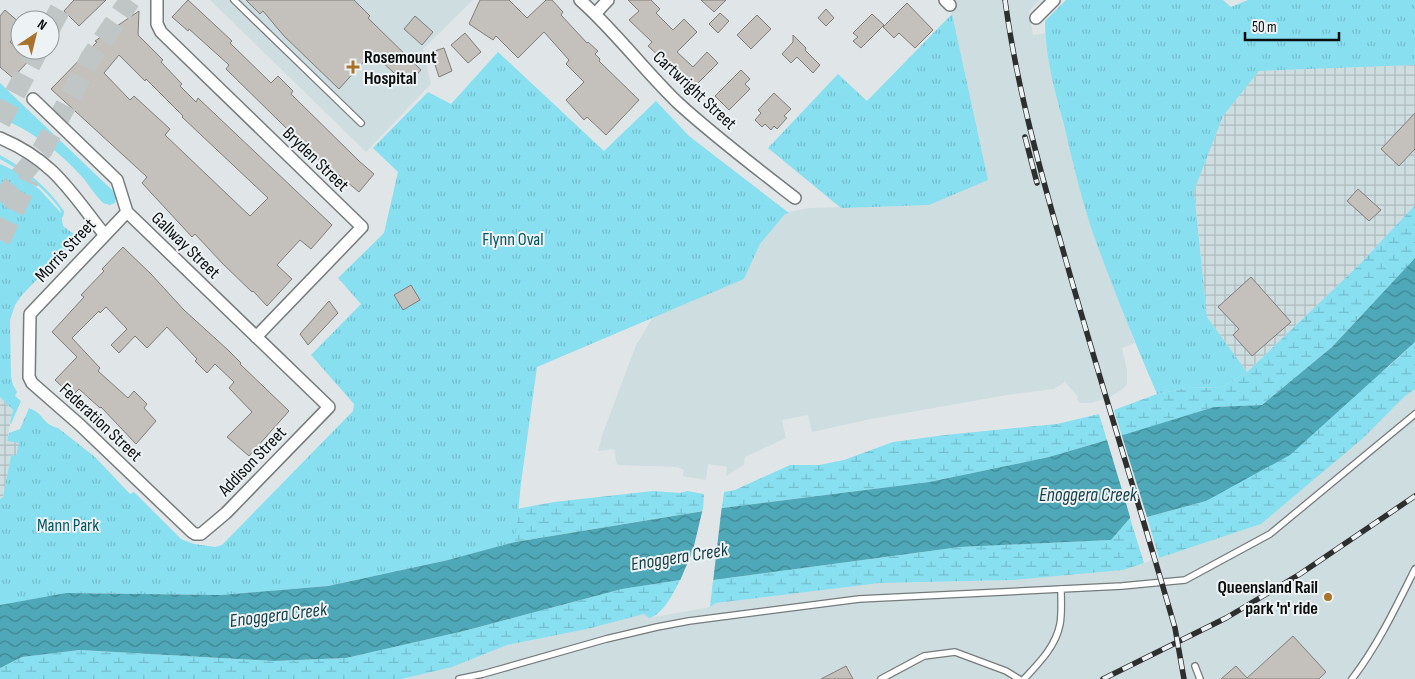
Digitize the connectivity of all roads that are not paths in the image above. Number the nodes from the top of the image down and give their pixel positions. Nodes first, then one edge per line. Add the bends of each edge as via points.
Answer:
1 (157, 0) edge
2 (234, 0) edge
3 (580, 0) edge
4 (608, 0) edge
5 (1054, 0) edge
6 (595, 14) junction
7 (1036, 18) dead end
8 (33, 99) dead end
9 (361, 123) dead end
10 (0, 138) edge
11 (795, 198) dead end
12 (126, 212) junction
13 (104, 234) junction
14 (30, 314) joint
15 (256, 337) junction
16 (329, 407) joint
17 (1415, 414) edge
18 (198, 534) joint
19 (1415, 569) edge
20 (1061, 589) junction
21 (1196, 666) dead end
22 (459, 679) edge
23 (881, 679) edge
24 (1019, 679) edge
25 (1024, 679) edge
26 (1200, 679) edge
27 (1352, 679) edge

1 - 15 street, Bryden Street via 157,24 161,32 362,227
2 - 9 lane
3 - 6 street, Cartwright Street
4 - 6 street
5 - 7 street
6 - 11 street, Cartwright Street via 677,102
8 - 12 street, Gallway Street via 117,180
10 - 13 street via 51,170
12 - 13 street, Morris Street
12 - 15 street, Gallway Street
13 - 14 street, Morris Street
14 - 18 street, Federation Street via 29,377 32,383 192,532
15 - 16 street, Gallway Street
16 - 18 street, Addison Street via 226,513
17 - 20 lane via 1270,534 1185,580
19 - 27 lane via 1388,625
20 - 22 lane via 860,599 689,621 606,639
20 - 25 lane via 1056,638
21 - 26 lane
23 - 24 lane via 924,656 954,652

